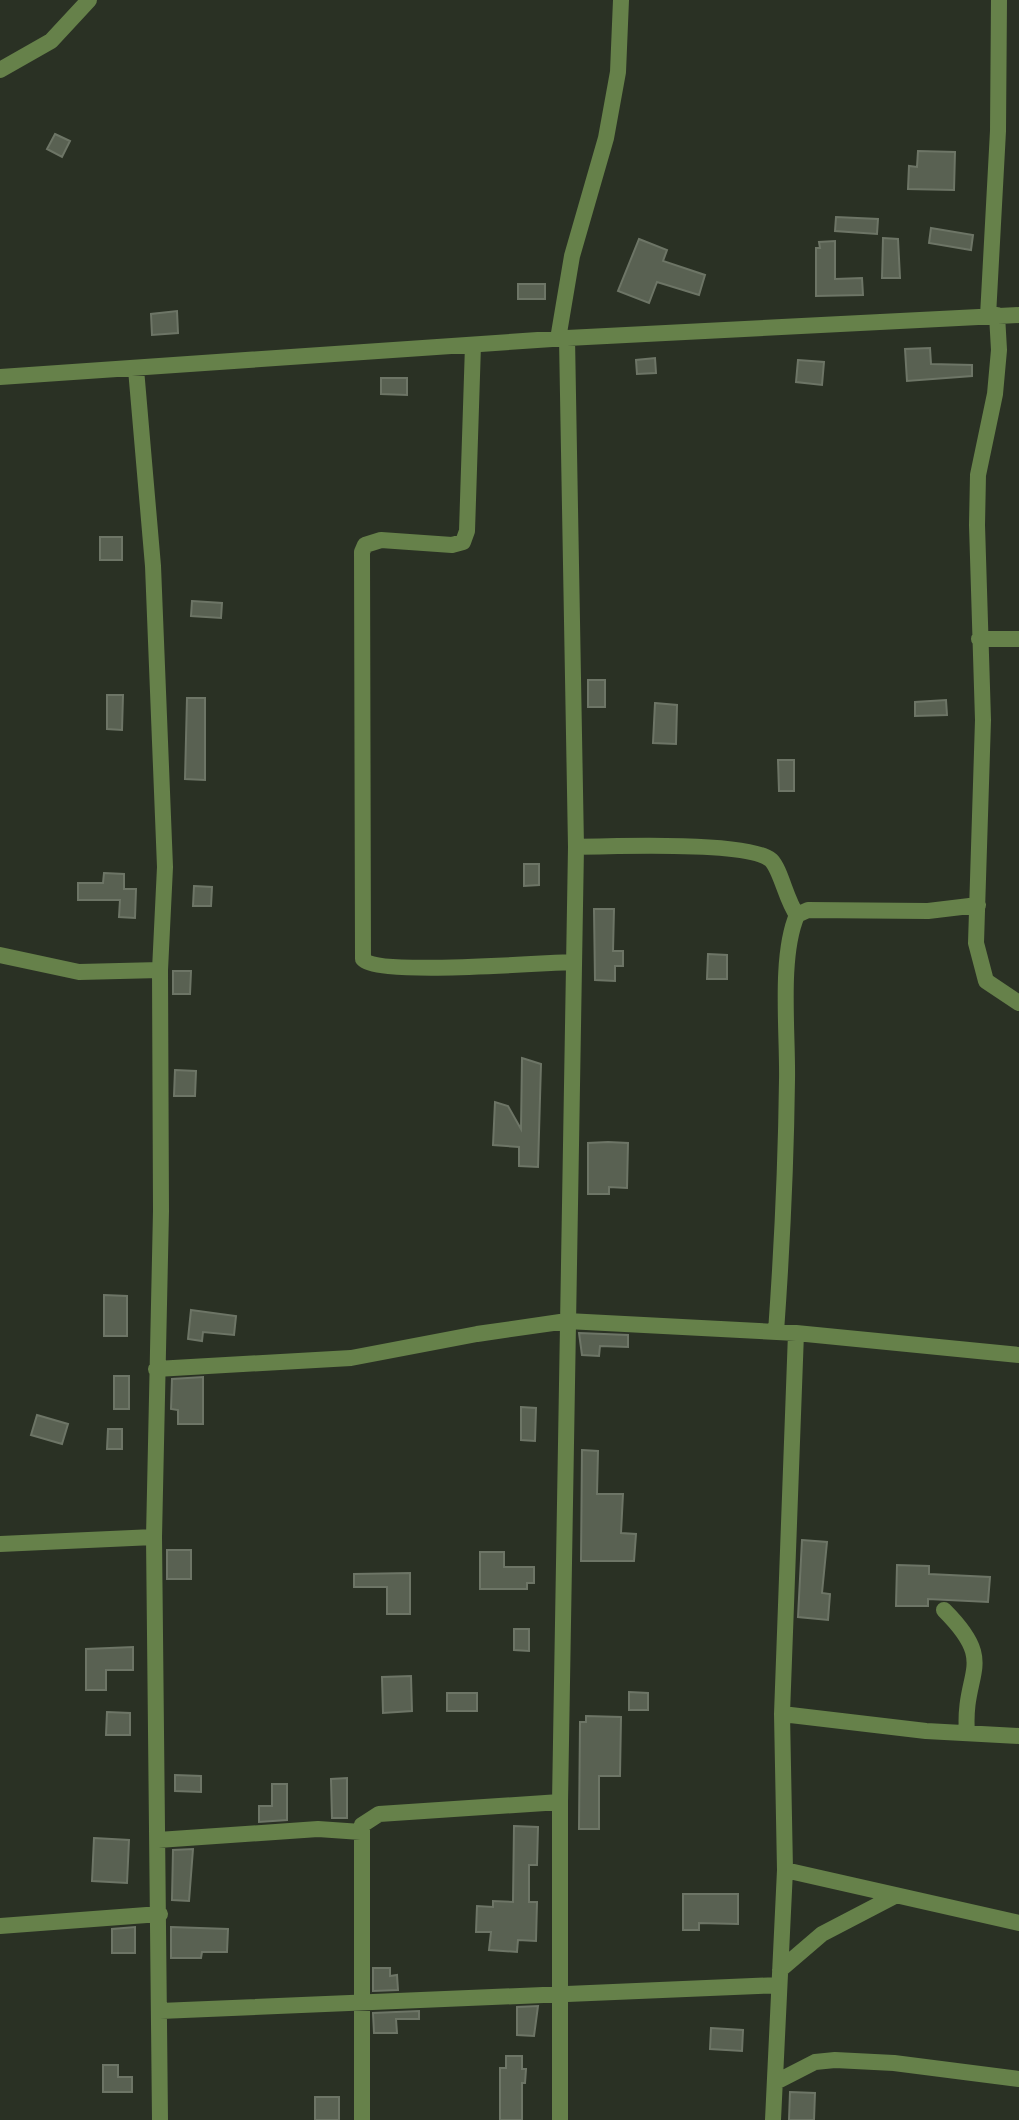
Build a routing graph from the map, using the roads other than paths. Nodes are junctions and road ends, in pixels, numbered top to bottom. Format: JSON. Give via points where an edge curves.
{"nodes":[{"id":1,"x":89,"y":0,"type":"edge"},
{"id":2,"x":621,"y":0,"type":"edge"},
{"id":3,"x":999,"y":0,"type":"edge"},
{"id":4,"x":0,"y":70,"type":"edge"},
{"id":5,"x":1019,"y":315,"type":"edge"},
{"id":6,"x":992,"y":316,"type":"junction"},
{"id":7,"x":562,"y":338,"type":"junction"},
{"id":8,"x":473,"y":345,"type":"junction"},
{"id":9,"x":136,"y":369,"type":"junction"},
{"id":10,"x":0,"y":377,"type":"edge"},
{"id":11,"x":979,"y":639,"type":"junction"},
{"id":12,"x":1019,"y":639,"type":"edge"},
{"id":13,"x":576,"y":847,"type":"junction"},
{"id":14,"x":978,"y":905,"type":"junction"},
{"id":15,"x":797,"y":915,"type":"junction"},
{"id":16,"x":0,"y":955,"type":"edge"},
{"id":17,"x":572,"y":962,"type":"junction"},
{"id":18,"x":160,"y":970,"type":"junction"},
{"id":19,"x":1019,"y":1003,"type":"edge"},
{"id":20,"x":567,"y":1321,"type":"junction"},
{"id":21,"x":776,"y":1332,"type":"junction"},
{"id":22,"x":796,"y":1333,"type":"junction"},
{"id":23,"x":1019,"y":1355,"type":"edge"},
{"id":24,"x":156,"y":1369,"type":"junction"},
{"id":25,"x":154,"y":1537,"type":"junction"},
{"id":26,"x":0,"y":1544,"type":"edge"},
{"id":27,"x":944,"y":1610,"type":"dead end"},
{"id":28,"x":782,"y":1714,"type":"junction"},
{"id":29,"x":967,"y":1733,"type":"junction"},
{"id":30,"x":1019,"y":1736,"type":"edge"},
{"id":31,"x":560,"y":1802,"type":"junction"},
{"id":32,"x":361,"y":1832,"type":"junction"},
{"id":33,"x":158,"y":1840,"type":"junction"},
{"id":34,"x":785,"y":1870,"type":"junction"},
{"id":35,"x":893,"y":1897,"type":"junction"},
{"id":36,"x":160,"y":1914,"type":"junction"},
{"id":37,"x":1019,"y":1923,"type":"edge"},
{"id":38,"x":0,"y":1926,"type":"edge"},
{"id":39,"x":780,"y":1978,"type":"junction"},
{"id":40,"x":561,"y":1994,"type":"junction"},
{"id":41,"x":362,"y":2002,"type":"junction"},
{"id":42,"x":160,"y":2011,"type":"junction"},
{"id":43,"x":1019,"y":2079,"type":"edge"},
{"id":44,"x":776,"y":2082,"type":"junction"},
{"id":45,"x":160,"y":2120,"type":"edge"},
{"id":46,"x":362,"y":2120,"type":"edge"},
{"id":47,"x":560,"y":2120,"type":"edge"},
{"id":48,"x":773,"y":2120,"type":"edge"}],
"edges":[{"from":1,"to":4,"type":"street","via":[[51,41]]},
{"from":2,"to":7,"type":"street","via":[[618,72],[572,256]]},
{"from":3,"to":6,"type":"street"},
{"from":5,"to":6,"type":"street"},
{"from":6,"to":7,"type":"street"},
{"from":6,"to":11,"type":"street","via":[[999,350],[978,475]]},
{"from":7,"to":8,"type":"street"},
{"from":7,"to":13,"type":"street"},
{"from":8,"to":9,"type":"street"},
{"from":8,"to":17,"type":"street","via":[[463,542],[381,540],[365,545],[362,552],[363,959],[376,967],[428,968]]},
{"from":9,"to":10,"type":"street"},
{"from":9,"to":18,"type":"street","via":[[153,566],[165,867]]},
{"from":11,"to":12,"type":"street"},
{"from":11,"to":14,"type":"street","via":[[983,720]]},
{"from":13,"to":15,"type":"street","via":[[712,848],[769,858]]},
{"from":13,"to":17,"type":"street"},
{"from":14,"to":15,"type":"street","via":[[928,911],[808,910]]},
{"from":14,"to":19,"type":"street","via":[[979,967],[986,981]]},
{"from":15,"to":21,"type":"street","via":[[788,970]]},
{"from":16,"to":18,"type":"street","via":[[79,972]]},
{"from":17,"to":20,"type":"street"},
{"from":18,"to":24,"type":"street"},
{"from":20,"to":21,"type":"street"},
{"from":20,"to":24,"type":"street","via":[[351,1358]]},
{"from":20,"to":31,"type":"street"},
{"from":21,"to":22,"type":"street"},
{"from":22,"to":23,"type":"street"},
{"from":22,"to":28,"type":"street"},
{"from":24,"to":25,"type":"street"},
{"from":25,"to":26,"type":"street"},
{"from":25,"to":33,"type":"street"},
{"from":27,"to":29,"type":"street","via":[[975,1651]]},
{"from":28,"to":29,"type":"street"},
{"from":28,"to":34,"type":"street"},
{"from":29,"to":30,"type":"street"},
{"from":31,"to":32,"type":"street","via":[[379,1814],[369,1817]]},
{"from":31,"to":40,"type":"street"},
{"from":32,"to":33,"type":"street","via":[[318,1829]]},
{"from":32,"to":41,"type":"street"},
{"from":33,"to":36,"type":"street"},
{"from":34,"to":35,"type":"street"},
{"from":34,"to":39,"type":"street"},
{"from":35,"to":37,"type":"street"},
{"from":35,"to":39,"type":"street","via":[[822,1934]]},
{"from":36,"to":38,"type":"street"},
{"from":36,"to":42,"type":"street"},
{"from":39,"to":40,"type":"street"},
{"from":39,"to":44,"type":"street"},
{"from":40,"to":41,"type":"street"},
{"from":40,"to":47,"type":"street"},
{"from":41,"to":42,"type":"street"},
{"from":41,"to":46,"type":"street"},
{"from":42,"to":45,"type":"street"},
{"from":43,"to":44,"type":"street","via":[[835,2060],[807,2065]]},
{"from":44,"to":48,"type":"street"}]}
